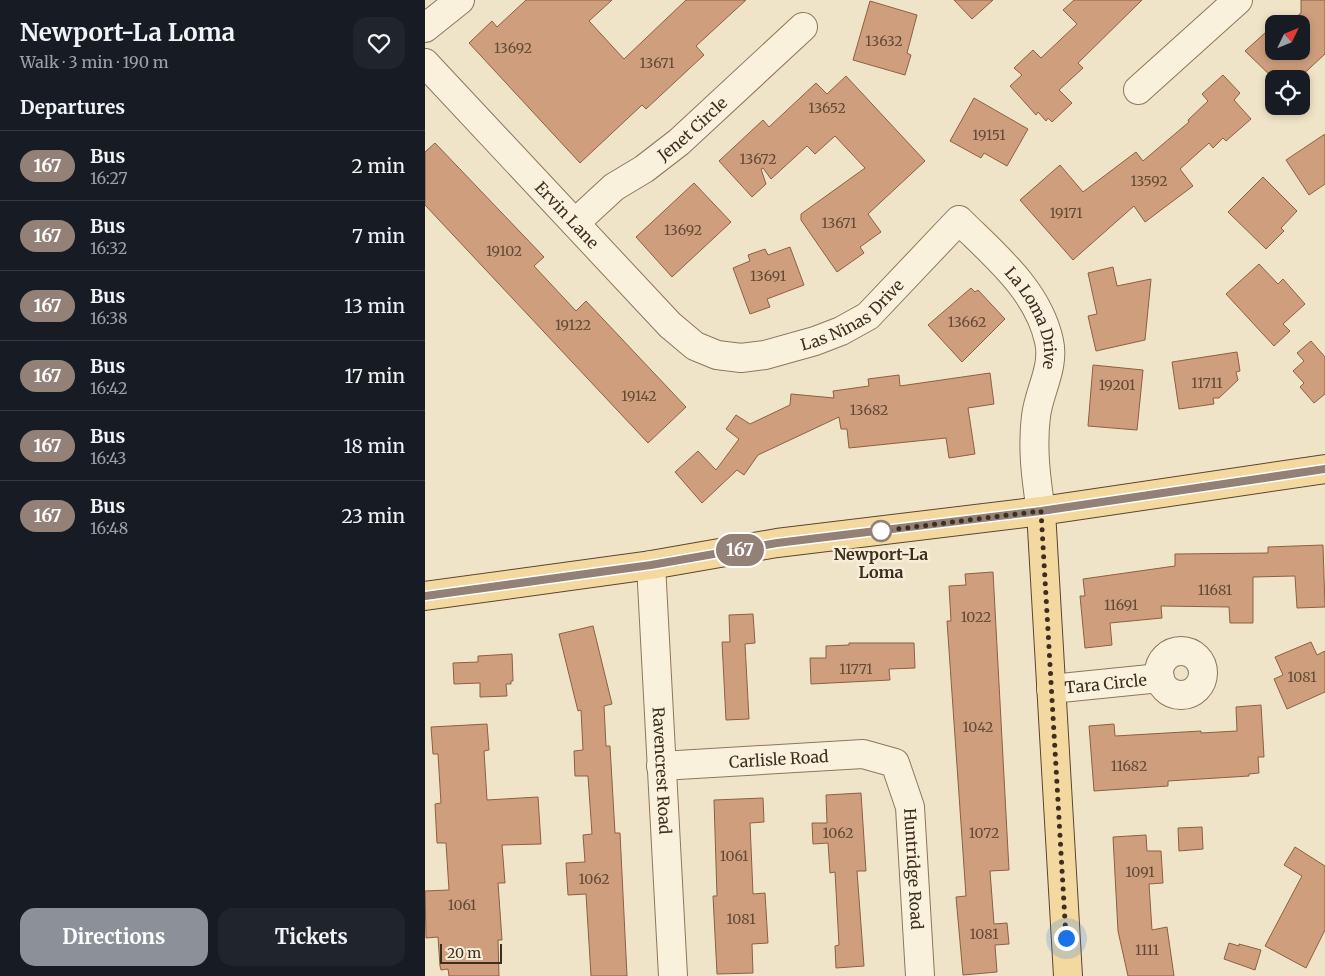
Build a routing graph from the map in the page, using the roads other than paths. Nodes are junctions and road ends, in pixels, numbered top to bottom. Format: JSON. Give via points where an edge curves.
{"nodes":[{"id":1,"x":460,"y":0,"type":"edge"},
{"id":2,"x":1238,"y":0,"type":"edge"},
{"id":3,"x":803,"y":27,"type":"dead end"},
{"id":4,"x":425,"y":28,"type":"edge"},
{"id":5,"x":425,"y":63,"type":"edge"},
{"id":6,"x":1138,"y":90,"type":"dead end"},
{"id":7,"x":959,"y":220,"type":"joint"},
{"id":8,"x":575,"y":223,"type":"junction"},
{"id":9,"x":717,"y":355,"type":"joint"},
{"id":10,"x":1325,"y":469,"type":"edge"},
{"id":11,"x":1041,"y":511,"type":"junction"},
{"id":12,"x":651,"y":565,"type":"junction"},
{"id":13,"x":425,"y":596,"type":"edge"},
{"id":14,"x":1160,"y":678,"type":"dead end"},
{"id":15,"x":1051,"y":688,"type":"junction"},
{"id":16,"x":895,"y":763,"type":"joint"},
{"id":17,"x":661,"y":766,"type":"junction"},
{"id":18,"x":673,"y":976,"type":"edge"},
{"id":19,"x":920,"y":976,"type":"edge"},
{"id":20,"x":1068,"y":976,"type":"edge"}],
"edges":[{"from":1,"to":4,"type":"street"},
{"from":2,"to":6,"type":"street"},
{"from":3,"to":8,"type":"street","name":"Jenet Circle","via":[[679,142],[614,187]]},
{"from":5,"to":8,"type":"street","name":"Ervin Lane"},
{"from":7,"to":9,"type":"street","name":"Las Ninas Drive","via":[[868,316],[815,341],[765,354],[741,358]]},
{"from":7,"to":11,"type":"street","name":"La Loma Drive","via":[[1010,270],[1036,307],[1050,342],[1049,374],[1036,414],[1034,461]]},
{"from":8,"to":9,"type":"street","name":"Ervin Lane","via":[[670,325],[695,346]]},
{"from":10,"to":11,"type":"main road"},
{"from":11,"to":12,"type":"main road","via":[[777,543]]},
{"from":11,"to":15,"type":"main road","name":"La Loma Drive"},
{"from":12,"to":13,"type":"main road"},
{"from":12,"to":17,"type":"street","name":"Ravencrest Road"},
{"from":14,"to":15,"type":"street","name":"Tara Circle"},
{"from":15,"to":20,"type":"main road","name":"La Loma Drive"},
{"from":16,"to":17,"type":"street","name":"Carlisle Road","via":[[863,754]]},
{"from":16,"to":19,"type":"street","name":"Huntridge Road","via":[[910,807]]},
{"from":17,"to":18,"type":"street","name":"Ravencrest Road"}]}
